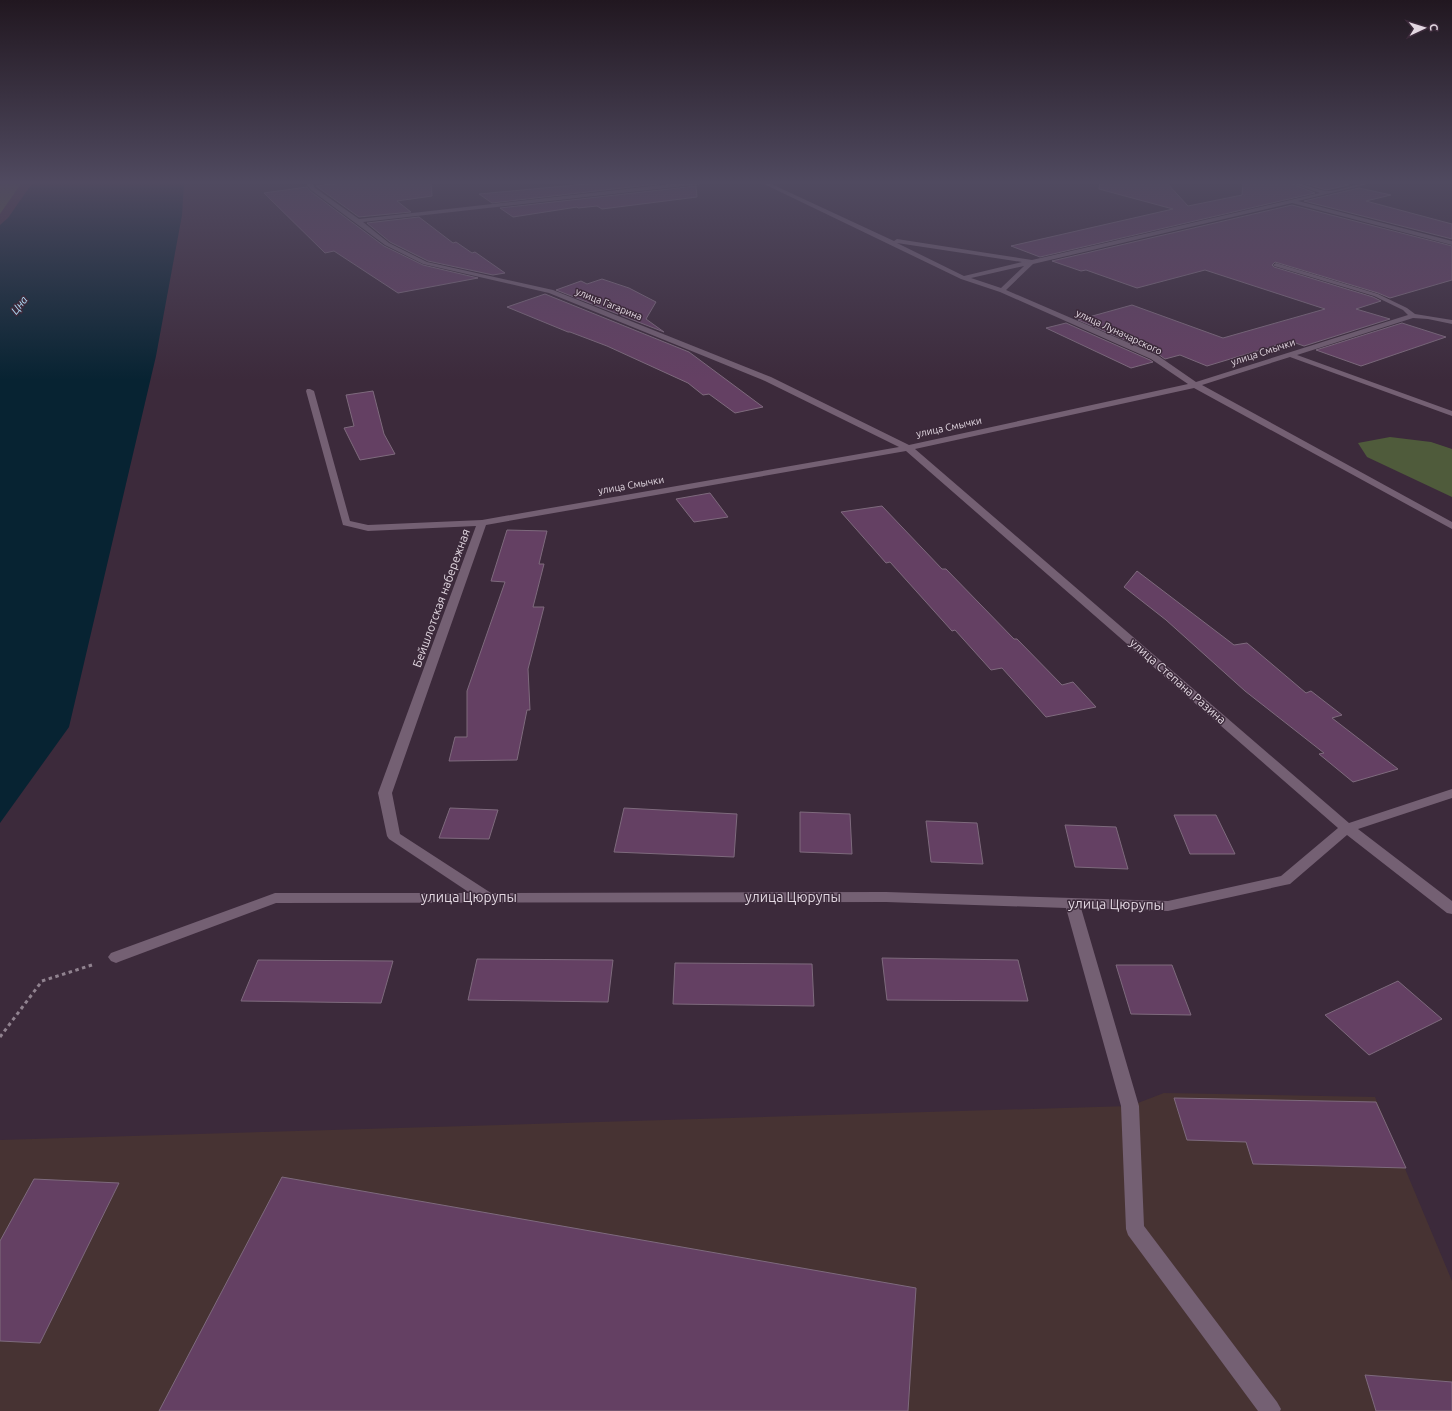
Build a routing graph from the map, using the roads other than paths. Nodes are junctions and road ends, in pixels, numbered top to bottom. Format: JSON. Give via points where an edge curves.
{"nodes":[{"id":1,"x":395,"y":248,"type":"edge"},
{"id":2,"x":903,"y":248,"type":"edge"},
{"id":3,"x":941,"y":248,"type":"edge"},
{"id":4,"x":1093,"y":248,"type":"edge"},
{"id":5,"x":1031,"y":262,"type":"junction"},
{"id":6,"x":1276,"y":265,"type":"dead end"},
{"id":7,"x":963,"y":278,"type":"junction"},
{"id":8,"x":1002,"y":292,"type":"junction"},
{"id":9,"x":1413,"y":316,"type":"junction"},
{"id":10,"x":1452,"y":322,"type":"edge"},
{"id":11,"x":1290,"y":355,"type":"junction"},
{"id":12,"x":1195,"y":385,"type":"junction"},
{"id":13,"x":310,"y":391,"type":"dead end"},
{"id":14,"x":1452,"y":414,"type":"edge"},
{"id":15,"x":908,"y":448,"type":"junction"},
{"id":16,"x":482,"y":523,"type":"junction"},
{"id":17,"x":1452,"y":526,"type":"edge"},
{"id":18,"x":1452,"y":793,"type":"edge"},
{"id":19,"x":1347,"y":828,"type":"junction"},
{"id":20,"x":487,"y":897,"type":"junction"},
{"id":21,"x":1072,"y":903,"type":"junction"},
{"id":22,"x":1452,"y":909,"type":"edge"},
{"id":23,"x":116,"y":957,"type":"road end"},
{"id":24,"x":1270,"y":1409,"type":"dead end"}],
"edges":[{"from":1,"to":15,"type":"street","name":"улица Гагарина","via":[[425,263],[551,291],[768,378]]},
{"from":2,"to":7,"type":"street","name":"улица Луначарского"},
{"from":3,"to":5,"type":"street"},
{"from":4,"to":5,"type":"street"},
{"from":5,"to":7,"type":"street"},
{"from":5,"to":8,"type":"street"},
{"from":6,"to":9,"type":"street","name":"улица Смычки","via":[[1376,295],[1405,309]]},
{"from":7,"to":8,"type":"street","name":"улица Луначарского"},
{"from":8,"to":12,"type":"street","name":"улица Луначарского","via":[[1154,357]]},
{"from":9,"to":10,"type":"street","name":"улица Смычки"},
{"from":9,"to":11,"type":"street","name":"улица Смычки"},
{"from":11,"to":12,"type":"street","name":"улица Смычки"},
{"from":11,"to":14,"type":"street"},
{"from":12,"to":15,"type":"street","name":"улица Смычки"},
{"from":12,"to":17,"type":"street","name":"улица Луначарского"},
{"from":13,"to":16,"type":"street","name":"Бейшлотская набережная","via":[[346,523],[368,528]]},
{"from":15,"to":16,"type":"street","name":"улица Смычки"},
{"from":15,"to":19,"type":"street","name":"улица Степана Разина"},
{"from":16,"to":20,"type":"street","name":"Бейшлотская набережная","via":[[385,793],[394,836]]},
{"from":18,"to":19,"type":"street","name":"улица Цюрупы"},
{"from":19,"to":21,"type":"street","name":"улица Цюрупы","via":[[1285,880],[1168,906]]},
{"from":19,"to":22,"type":"street","name":"улица Степана Разина"},
{"from":20,"to":21,"type":"street","name":"улица Цюрупы","via":[[886,897]]},
{"from":20,"to":23,"type":"street","name":"улица Цюрупы","via":[[275,898]]},
{"from":21,"to":24,"type":"street","via":[[1130,1106],[1135,1229]]}]}
